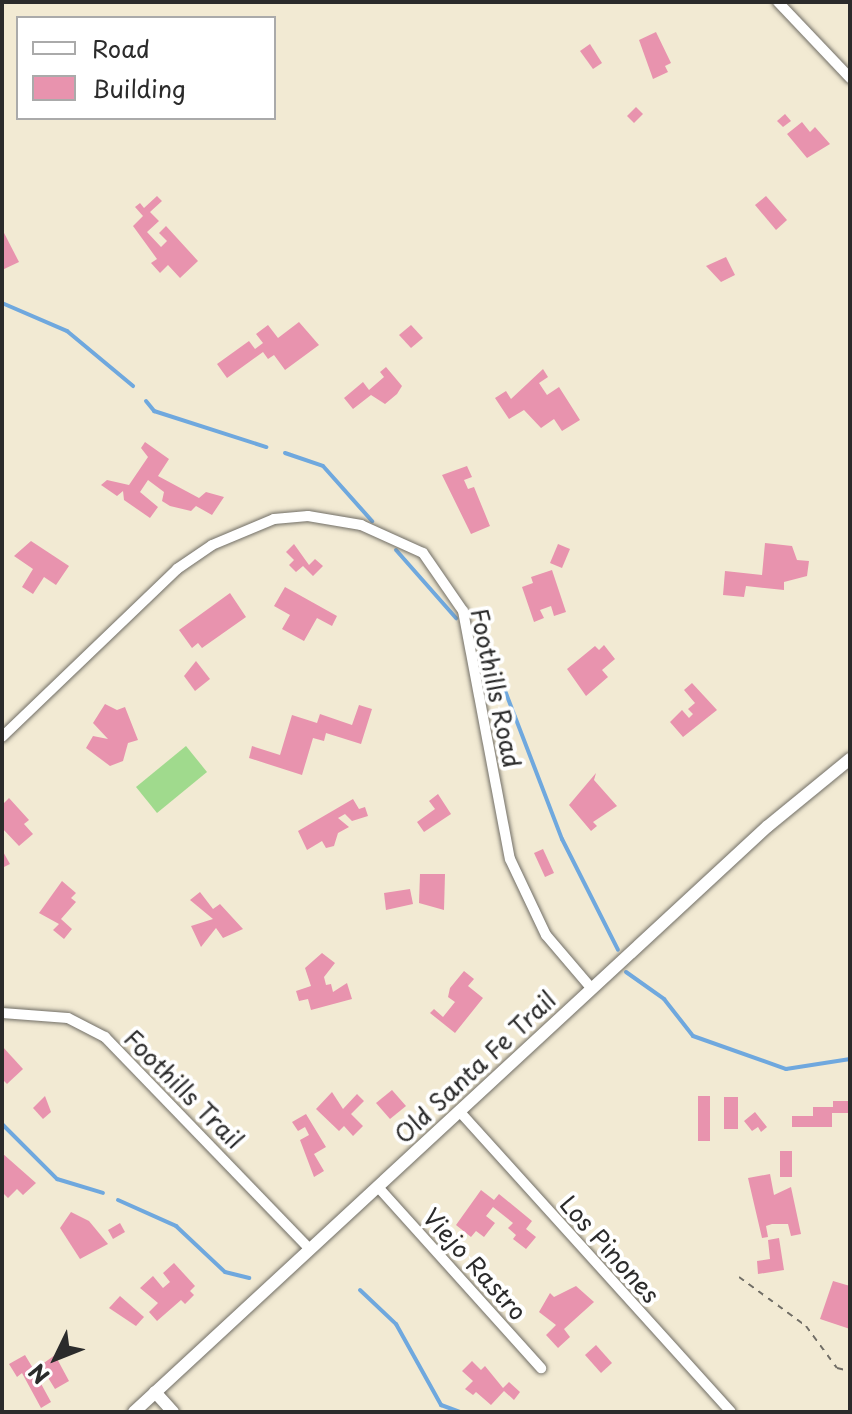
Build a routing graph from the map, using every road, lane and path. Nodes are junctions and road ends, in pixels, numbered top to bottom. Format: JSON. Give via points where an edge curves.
{"nodes":[{"id":1,"x":778,"y":2,"type":"edge"},
{"id":2,"x":850,"y":78,"type":"edge"},
{"id":3,"x":2,"y":737,"type":"edge"},
{"id":4,"x":850,"y":759,"type":"edge"},
{"id":5,"x":592,"y":989,"type":"junction"},
{"id":6,"x":2,"y":1013,"type":"edge"},
{"id":7,"x":460,"y":1112,"type":"junction"},
{"id":8,"x":378,"y":1187,"type":"junction"},
{"id":9,"x":309,"y":1248,"type":"junction"},
{"id":10,"x":739,"y":1277,"type":"dead end"},
{"id":11,"x":541,"y":1368,"type":"dead end"},
{"id":12,"x":850,"y":1371,"type":"edge"},
{"id":13,"x":155,"y":1392,"type":"junction"},
{"id":14,"x":134,"y":1412,"type":"edge"},
{"id":15,"x":173,"y":1412,"type":"edge"},
{"id":16,"x":731,"y":1412,"type":"edge"}],
"edges":[{"from":1,"to":2,"type":"street"},
{"from":3,"to":5,"type":"street","name":"Foothills Road","via":[[177,569],[212,545],[274,519],[308,516],[361,525],[423,553],[463,611],[510,859],[546,935]]},
{"from":4,"to":5,"type":"street","name":"Old Santa Fe Trail","via":[[768,826]]},
{"from":5,"to":7,"type":"street","name":"Old Santa Fe Trail"},
{"from":6,"to":9,"type":"street","name":"Foothills Trail","via":[[68,1018],[105,1037]]},
{"from":7,"to":8,"type":"street","name":"Old Santa Fe Trail"},
{"from":7,"to":16,"type":"street","name":"Los Pinones"},
{"from":8,"to":9,"type":"street","name":"Old Santa Fe Trail"},
{"from":8,"to":11,"type":"street","name":"Viejo Rastro"},
{"from":9,"to":13,"type":"street","name":"Old Santa Fe Trail"},
{"from":10,"to":12,"type":"path","via":[[806,1326],[837,1368]]},
{"from":13,"to":14,"type":"street","name":"Old Santa Fe Trail"},
{"from":13,"to":15,"type":"street"}]}
